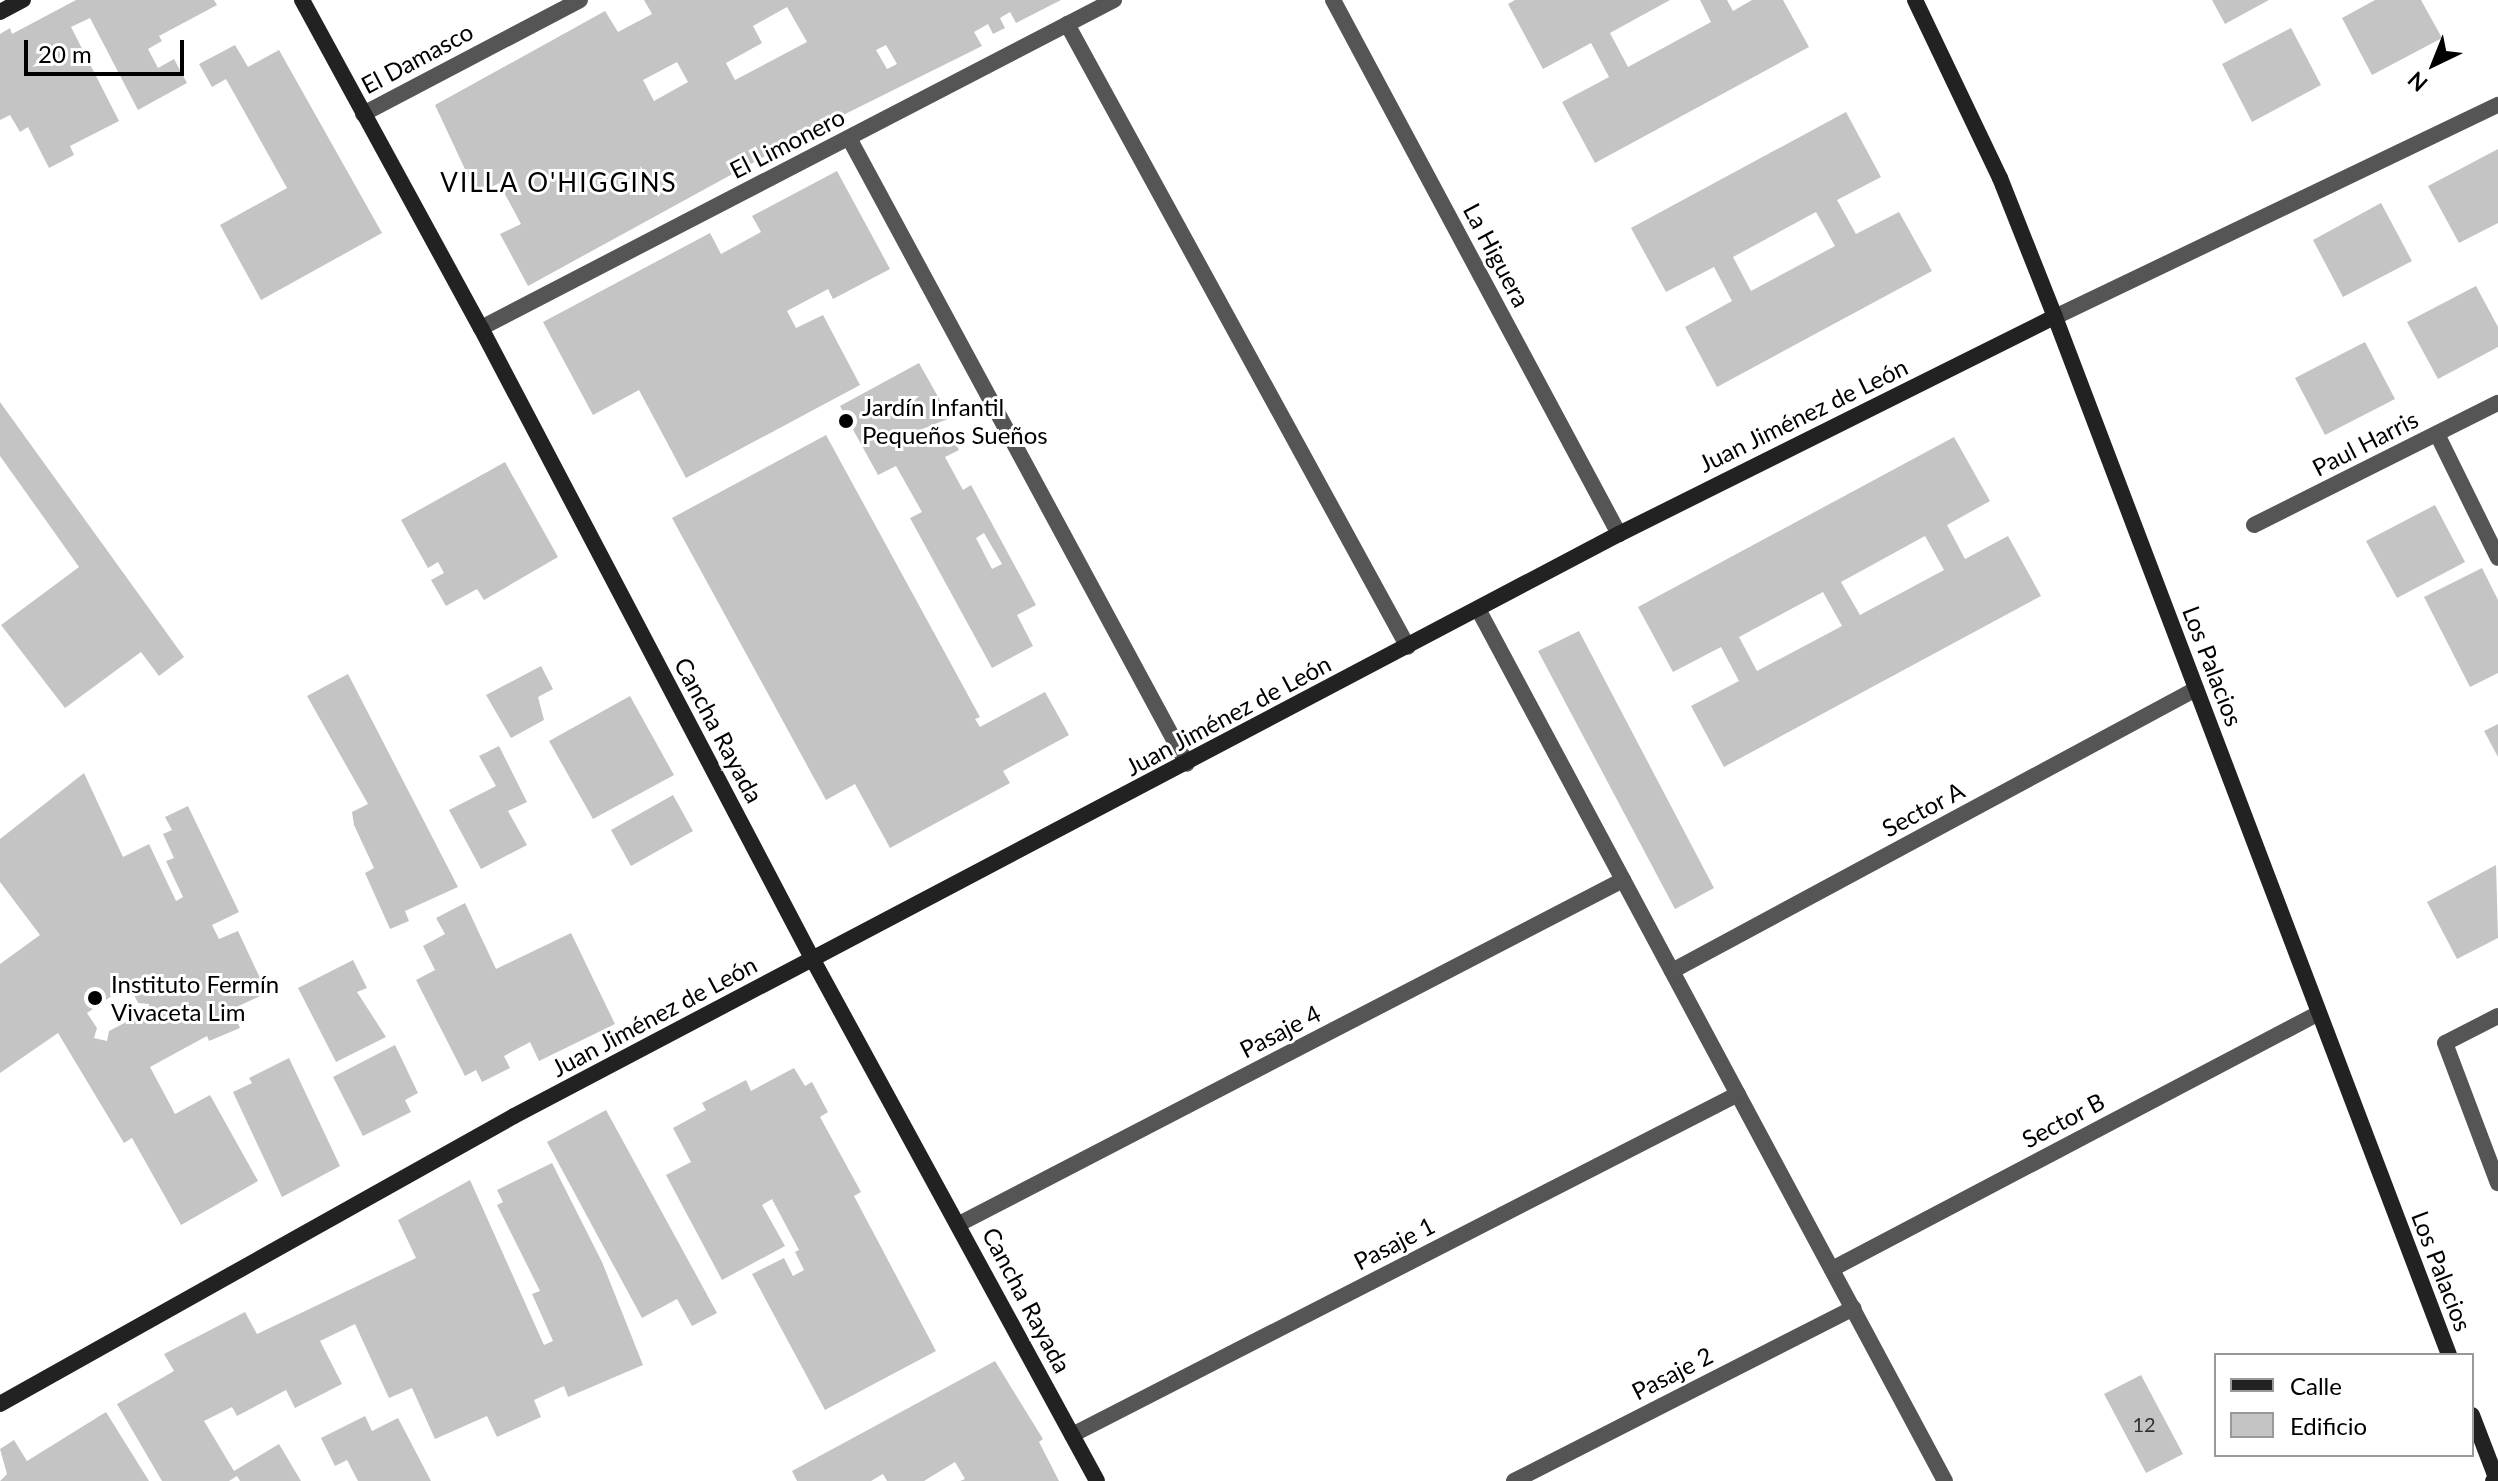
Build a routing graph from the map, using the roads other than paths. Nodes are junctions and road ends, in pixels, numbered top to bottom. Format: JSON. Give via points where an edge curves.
{"nodes":[{"id":1,"x":23,"y":0,"type":"edge"},
{"id":2,"x":302,"y":0,"type":"edge"},
{"id":3,"x":580,"y":0,"type":"edge"},
{"id":4,"x":1114,"y":0,"type":"edge"},
{"id":5,"x":1333,"y":0,"type":"edge"},
{"id":6,"x":1915,"y":0,"type":"edge"},
{"id":7,"x":0,"y":12,"type":"edge"},
{"id":8,"x":1067,"y":24,"type":"junction"},
{"id":9,"x":2498,"y":105,"type":"edge"},
{"id":10,"x":363,"y":114,"type":"junction"},
{"id":11,"x":849,"y":138,"type":"junction"},
{"id":12,"x":2055,"y":317,"type":"junction"},
{"id":13,"x":481,"y":328,"type":"junction"},
{"id":14,"x":2498,"y":403,"type":"edge"},
{"id":15,"x":2437,"y":434,"type":"junction"},
{"id":16,"x":2254,"y":525,"type":"dead end"},
{"id":17,"x":1619,"y":534,"type":"junction"},
{"id":18,"x":2498,"y":558,"type":"edge"},
{"id":19,"x":1478,"y":609,"type":"junction"},
{"id":20,"x":1408,"y":647,"type":"junction"},
{"id":21,"x":2196,"y":689,"type":"junction"},
{"id":22,"x":1187,"y":764,"type":"junction"},
{"id":23,"x":1623,"y":880,"type":"junction"},
{"id":24,"x":813,"y":960,"type":"junction"},
{"id":25,"x":1672,"y":971,"type":"junction"},
{"id":26,"x":2317,"y":1014,"type":"junction"},
{"id":27,"x":2498,"y":1016,"type":"edge"},
{"id":28,"x":1738,"y":1094,"type":"junction"},
{"id":29,"x":2498,"y":1183,"type":"edge"},
{"id":30,"x":959,"y":1224,"type":"junction"},
{"id":31,"x":1832,"y":1269,"type":"junction"},
{"id":32,"x":1853,"y":1308,"type":"junction"},
{"id":33,"x":2448,"y":1353,"type":"edge"},
{"id":34,"x":0,"y":1404,"type":"edge"},
{"id":35,"x":2474,"y":1420,"type":"edge"},
{"id":36,"x":1072,"y":1435,"type":"junction"},
{"id":37,"x":1097,"y":1481,"type":"edge"},
{"id":38,"x":1514,"y":1481,"type":"edge"},
{"id":39,"x":1945,"y":1481,"type":"edge"},
{"id":40,"x":2496,"y":1481,"type":"edge"}],
"edges":[{"from":1,"to":7,"type":"main road"},
{"from":2,"to":10,"type":"main road","name":"Cancha Rayada"},
{"from":3,"to":10,"type":"street","name":"El Damasco"},
{"from":4,"to":8,"type":"street","name":"El Limonero"},
{"from":5,"to":17,"type":"street","name":"La Higuera"},
{"from":6,"to":12,"type":"main road","name":"Los Palacios","via":[[2000,178]]},
{"from":8,"to":11,"type":"street","name":"El Limonero"},
{"from":8,"to":20,"type":"street"},
{"from":9,"to":12,"type":"street","name":"Juan Jiménez de León"},
{"from":10,"to":13,"type":"main road","name":"Cancha Rayada"},
{"from":11,"to":13,"type":"street","name":"El Limonero"},
{"from":11,"to":22,"type":"street"},
{"from":12,"to":17,"type":"main road","name":"Juan Jiménez de León"},
{"from":12,"to":21,"type":"main road","name":"Los Palacios"},
{"from":13,"to":24,"type":"main road","name":"Cancha Rayada"},
{"from":14,"to":15,"type":"street","name":"Paul Harris"},
{"from":15,"to":16,"type":"street","name":"Paul Harris"},
{"from":15,"to":18,"type":"street"},
{"from":17,"to":19,"type":"main road","name":"Juan Jiménez de León"},
{"from":19,"to":20,"type":"main road","name":"Juan Jiménez de León"},
{"from":19,"to":23,"type":"street"},
{"from":20,"to":22,"type":"main road","name":"Juan Jiménez de León"},
{"from":21,"to":25,"type":"street","name":"Sector A"},
{"from":21,"to":26,"type":"main road","name":"Los Palacios"},
{"from":22,"to":24,"type":"main road","name":"Juan Jiménez de León"},
{"from":23,"to":25,"type":"street"},
{"from":23,"to":30,"type":"street","name":"Pasaje 4"},
{"from":24,"to":30,"type":"main road","name":"Cancha Rayada"},
{"from":24,"to":34,"type":"main road","name":"Juan Jiménez de León","via":[[245,1263]]},
{"from":25,"to":28,"type":"street"},
{"from":26,"to":31,"type":"street","name":"Sector B"},
{"from":26,"to":33,"type":"main road","name":"Los Palacios"},
{"from":27,"to":29,"type":"street","via":[[2445,1043]]},
{"from":28,"to":31,"type":"street"},
{"from":28,"to":36,"type":"street","name":"Pasaje 1"},
{"from":30,"to":36,"type":"main road","name":"Cancha Rayada"},
{"from":31,"to":32,"type":"street"},
{"from":32,"to":38,"type":"street","name":"Pasaje 2"},
{"from":32,"to":39,"type":"street"},
{"from":35,"to":40,"type":"main road"},
{"from":36,"to":37,"type":"main road","name":"Cancha Rayada"}]}
